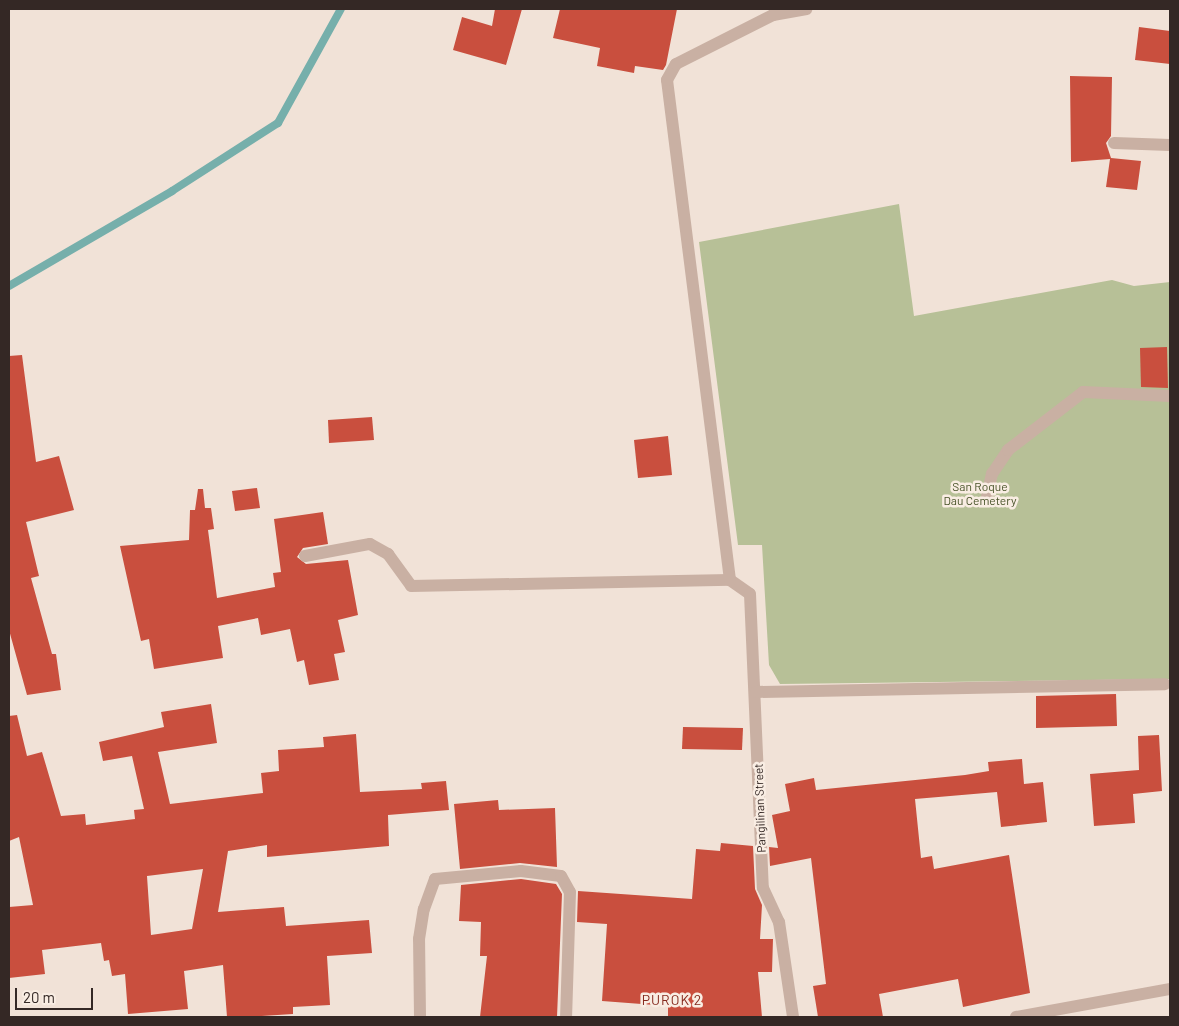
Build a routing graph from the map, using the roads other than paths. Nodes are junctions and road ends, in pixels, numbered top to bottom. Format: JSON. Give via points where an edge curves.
{"nodes":[{"id":1,"x":806,"y":9,"type":"edge"},
{"id":2,"x":1114,"y":144,"type":"dead end"},
{"id":3,"x":1170,"y":145,"type":"edge"},
{"id":4,"x":1170,"y":396,"type":"edge"},
{"id":5,"x":987,"y":497,"type":"dead end"},
{"id":6,"x":305,"y":556,"type":"dead end"},
{"id":7,"x":730,"y":580,"type":"junction"},
{"id":8,"x":1165,"y":684,"type":"dead end"},
{"id":9,"x":756,"y":692,"type":"junction"},
{"id":10,"x":1170,"y":989,"type":"edge"},
{"id":11,"x":420,"y":1017,"type":"edge"},
{"id":12,"x":566,"y":1017,"type":"edge"},
{"id":13,"x":793,"y":1017,"type":"edge"},
{"id":14,"x":1016,"y":1017,"type":"edge"}],
"edges":[{"from":1,"to":7,"type":"street","via":[[773,15],[676,64],[667,80]]},
{"from":2,"to":3,"type":"street"},
{"from":4,"to":5,"type":"street","via":[[1083,392],[1008,450],[992,474]]},
{"from":6,"to":7,"type":"street","via":[[370,544],[388,554],[411,586]]},
{"from":7,"to":9,"type":"street","name":"Pangilinan Street","via":[[750,594]]},
{"from":8,"to":9,"type":"street"},
{"from":9,"to":13,"type":"street","name":"Pangilinan Street","via":[[763,888],[780,922]]},
{"from":10,"to":14,"type":"street"},
{"from":11,"to":12,"type":"street","via":[[419,939],[424,909],[434,880],[520,871],[561,876],[570,892]]}]}
